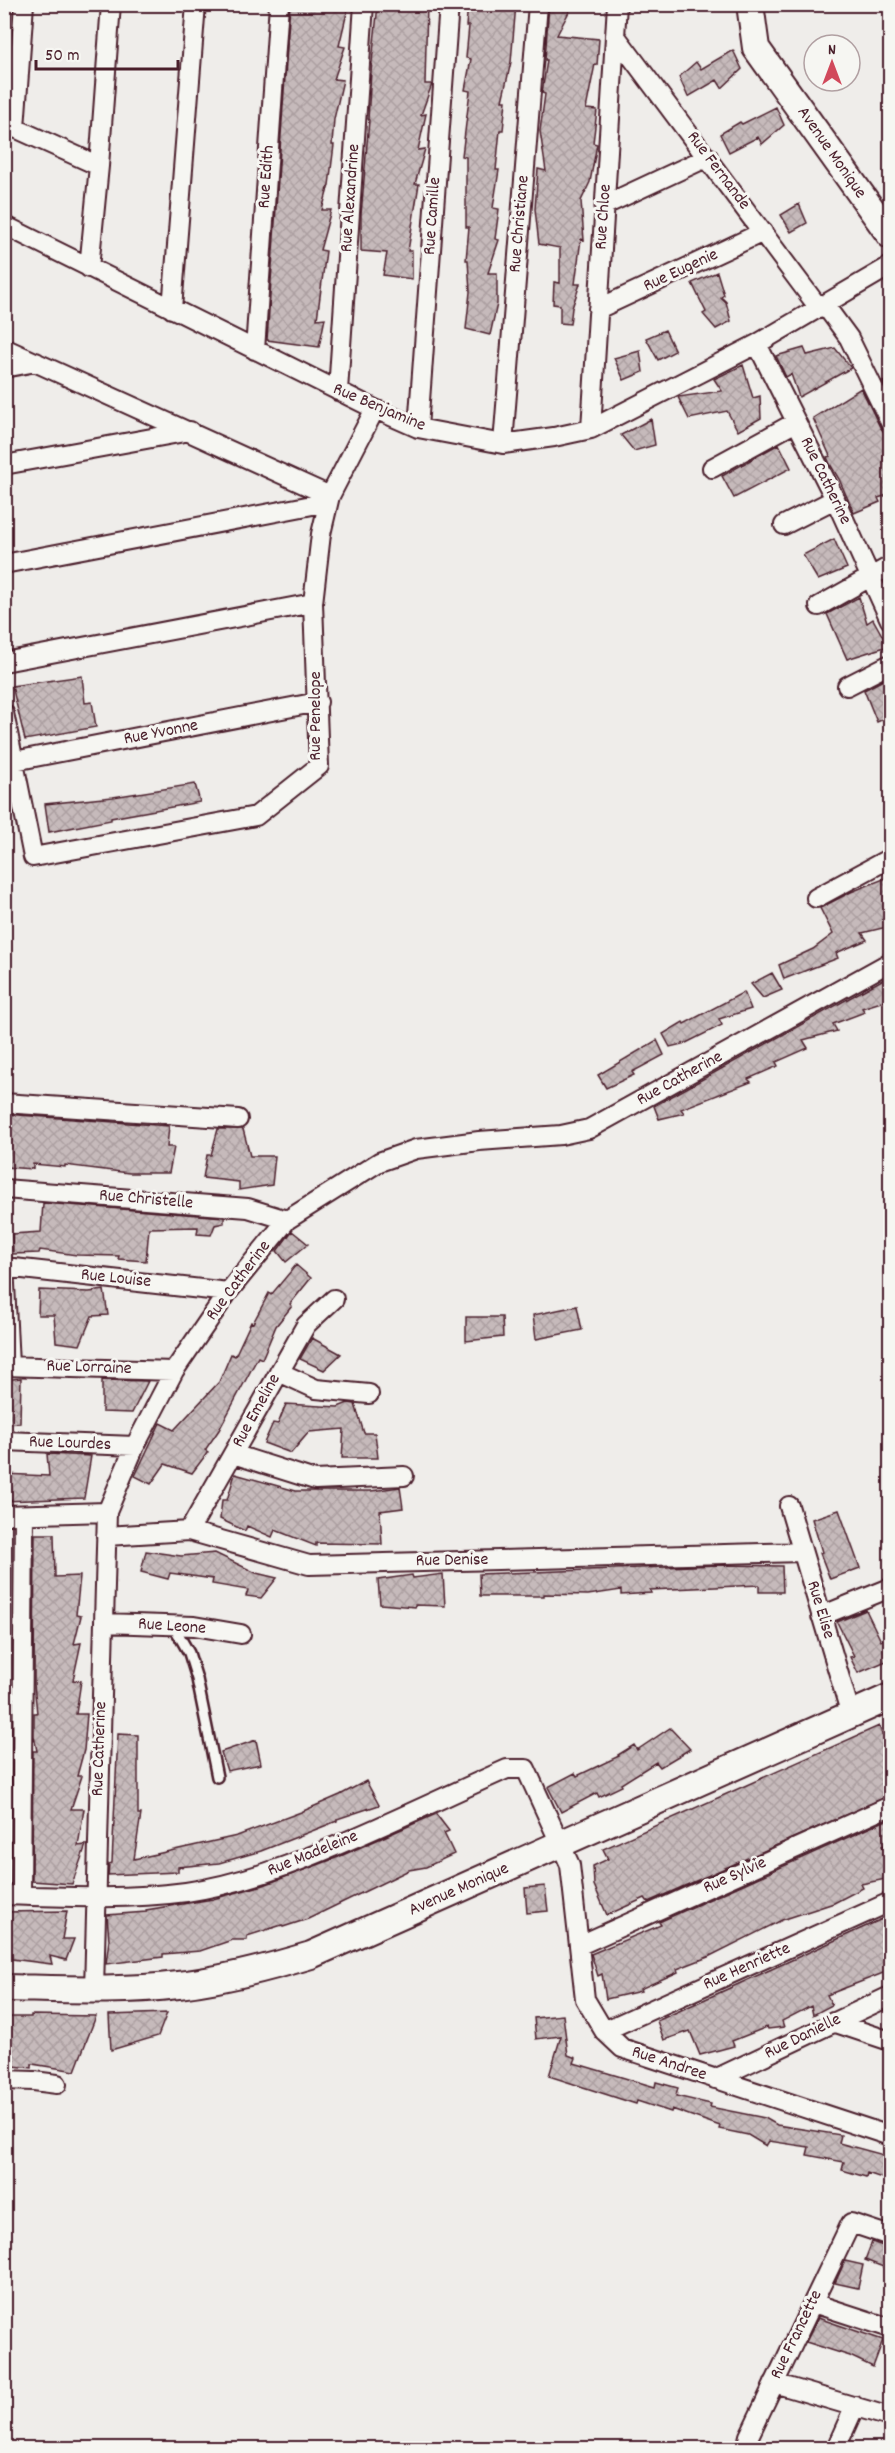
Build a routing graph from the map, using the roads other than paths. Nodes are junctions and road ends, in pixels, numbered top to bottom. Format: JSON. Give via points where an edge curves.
{"nodes":[{"id":1,"x":24,"y":4,"type":"edge"},
{"id":2,"x":111,"y":4,"type":"edge"},
{"id":3,"x":196,"y":4,"type":"edge"},
{"id":4,"x":279,"y":4,"type":"edge"},
{"id":5,"x":364,"y":4,"type":"edge"},
{"id":6,"x":449,"y":4,"type":"edge"},
{"id":7,"x":538,"y":4,"type":"edge"},
{"id":8,"x":617,"y":4,"type":"edge"},
{"id":9,"x":750,"y":4,"type":"edge"},
{"id":10,"x":615,"y":34,"type":"junction"},
{"id":11,"x":10,"y":124,"type":"edge"},
{"id":12,"x":708,"y":158,"type":"junction"},
{"id":13,"x":99,"y":166,"type":"junction"},
{"id":14,"x":605,"y":205,"type":"junction"},
{"id":15,"x":4,"y":225,"type":"edge"},
{"id":16,"x":763,"y":232,"type":"junction"},
{"id":17,"x":891,"y":235,"type":"edge"},
{"id":18,"x":891,"y":266,"type":"edge"},
{"id":19,"x":89,"y":268,"type":"junction"},
{"id":20,"x":822,"y":306,"type":"junction"},
{"id":21,"x":172,"y":309,"type":"junction"},
{"id":22,"x":598,"y":309,"type":"junction"},
{"id":23,"x":757,"y":344,"type":"junction"},
{"id":24,"x":4,"y":348,"type":"edge"},
{"id":25,"x":255,"y":350,"type":"junction"},
{"id":26,"x":36,"y":363,"type":"junction"},
{"id":27,"x":4,"y":368,"type":"edge"},
{"id":28,"x":338,"y":391,"type":"junction"},
{"id":29,"x":375,"y":409,"type":"junction"},
{"id":30,"x":796,"y":422,"type":"junction"},
{"id":31,"x":891,"y":423,"type":"edge"},
{"id":32,"x":418,"y":428,"type":"junction"},
{"id":33,"x":591,"y":429,"type":"junction"},
{"id":34,"x":190,"y":431,"type":"junction"},
{"id":35,"x":503,"y":444,"type":"junction"},
{"id":36,"x":4,"y":465,"type":"edge"},
{"id":37,"x":712,"y":468,"type":"dead end"},
{"id":38,"x":329,"y":499,"type":"junction"},
{"id":39,"x":835,"y":499,"type":"junction"},
{"id":40,"x":784,"y":525,"type":"dead end"},
{"id":41,"x":4,"y":564,"type":"edge"},
{"id":42,"x":891,"y":566,"type":"edge"},
{"id":43,"x":870,"y":577,"type":"junction"},
{"id":44,"x":313,"y":603,"type":"junction"},
{"id":45,"x":819,"y":606,"type":"dead end"},
{"id":46,"x":891,"y":620,"type":"edge"},
{"id":47,"x":4,"y":662,"type":"edge"},
{"id":48,"x":891,"y":664,"type":"edge"},
{"id":49,"x":847,"y":686,"type":"dead end"},
{"id":50,"x":318,"y":702,"type":"junction"},
{"id":51,"x":4,"y":713,"type":"edge"},
{"id":52,"x":9,"y":762,"type":"edge"},
{"id":53,"x":891,"y":858,"type":"edge"},
{"id":54,"x":816,"y":898,"type":"dead end"},
{"id":55,"x":891,"y":962,"type":"edge"},
{"id":56,"x":4,"y":1103,"type":"edge"},
{"id":57,"x":238,"y":1119,"type":"dead end"},
{"id":58,"x":4,"y":1189,"type":"edge"},
{"id":59,"x":287,"y":1220,"type":"junction"},
{"id":60,"x":5,"y":1266,"type":"edge"},
{"id":61,"x":228,"y":1292,"type":"junction"},
{"id":62,"x":334,"y":1299,"type":"dead end"},
{"id":63,"x":7,"y":1366,"type":"edge"},
{"id":64,"x":174,"y":1371,"type":"junction"},
{"id":65,"x":279,"y":1372,"type":"junction"},
{"id":66,"x":369,"y":1394,"type":"dead end"},
{"id":67,"x":4,"y":1442,"type":"edge"},
{"id":68,"x":135,"y":1446,"type":"junction"},
{"id":69,"x":233,"y":1454,"type":"junction"},
{"id":70,"x":404,"y":1476,"type":"dead end"},
{"id":71,"x":789,"y":1506,"type":"dead end"},
{"id":72,"x":107,"y":1512,"type":"junction"},
{"id":73,"x":4,"y":1515,"type":"edge"},
{"id":74,"x":24,"y":1515,"type":"junction"},
{"id":75,"x":189,"y":1531,"type":"junction"},
{"id":76,"x":106,"y":1536,"type":"junction"},
{"id":77,"x":802,"y":1552,"type":"junction"},
{"id":78,"x":891,"y":1588,"type":"edge"},
{"id":79,"x":821,"y":1616,"type":"junction"},
{"id":80,"x":104,"y":1623,"type":"junction"},
{"id":81,"x":173,"y":1625,"type":"junction"},
{"id":82,"x":241,"y":1634,"type":"dead end"},
{"id":83,"x":891,"y":1697,"type":"edge"},
{"id":84,"x":851,"y":1715,"type":"junction"},
{"id":85,"x":217,"y":1777,"type":"dead end"},
{"id":86,"x":891,"y":1806,"type":"edge"},
{"id":87,"x":561,"y":1845,"type":"junction"},
{"id":88,"x":13,"y":1895,"type":"edge"},
{"id":89,"x":96,"y":1898,"type":"junction"},
{"id":90,"x":891,"y":1902,"type":"edge"},
{"id":91,"x":580,"y":1945,"type":"junction"},
{"id":92,"x":4,"y":1988,"type":"edge"},
{"id":93,"x":94,"y":1989,"type":"junction"},
{"id":94,"x":891,"y":1996,"type":"edge"},
{"id":95,"x":833,"y":2022,"type":"junction"},
{"id":96,"x":604,"y":2031,"type":"junction"},
{"id":97,"x":891,"y":2041,"type":"edge"},
{"id":98,"x":715,"y":2079,"type":"junction"},
{"id":99,"x":4,"y":2080,"type":"edge"},
{"id":100,"x":57,"y":2084,"type":"dead end"},
{"id":101,"x":891,"y":2136,"type":"edge"},
{"id":102,"x":891,"y":2236,"type":"edge"},
{"id":103,"x":813,"y":2303,"type":"junction"},
{"id":104,"x":891,"y":2328,"type":"edge"},
{"id":105,"x":774,"y":2383,"type":"junction"},
{"id":106,"x":855,"y":2406,"type":"junction"},
{"id":107,"x":891,"y":2417,"type":"edge"},
{"id":108,"x":746,"y":2448,"type":"edge"},
{"id":109,"x":836,"y":2448,"type":"edge"}],
"edges":[{"from":1,"to":11,"type":"street"},
{"from":2,"to":13,"type":"street"},
{"from":3,"to":21,"type":"street"},
{"from":4,"to":25,"type":"street","name":"Rue Edith"},
{"from":5,"to":28,"type":"street","name":"Rue Alexandrine"},
{"from":6,"to":32,"type":"street","name":"Rue Camille"},
{"from":7,"to":35,"type":"street","name":"Rue Christiane"},
{"from":8,"to":10,"type":"street","name":"Rue Chloe"},
{"from":9,"to":17,"type":"street","name":"Avenue Monique","via":[[756,48]]},
{"from":10,"to":12,"type":"street","name":"Rue Fernande"},
{"from":10,"to":14,"type":"street","name":"Rue Chloe"},
{"from":11,"to":13,"type":"street"},
{"from":12,"to":14,"type":"street"},
{"from":12,"to":16,"type":"street","name":"Rue Fernande"},
{"from":13,"to":19,"type":"street"},
{"from":14,"to":22,"type":"street","name":"Rue Chloe"},
{"from":15,"to":19,"type":"street","name":"Rue Benjamine"},
{"from":16,"to":20,"type":"street","name":"Rue Fernande"},
{"from":16,"to":22,"type":"street","name":"Rue Eugenie"},
{"from":18,"to":20,"type":"street","name":"Rue Benjamine"},
{"from":19,"to":21,"type":"street","name":"Rue Benjamine"},
{"from":20,"to":23,"type":"street","name":"Rue Benjamine"},
{"from":20,"to":31,"type":"street","name":"Rue Fernande","via":[[849,338]]},
{"from":21,"to":25,"type":"street","name":"Rue Benjamine"},
{"from":22,"to":33,"type":"street","name":"Rue Chloe"},
{"from":23,"to":30,"type":"street","name":"Rue Catherine"},
{"from":23,"to":33,"type":"street","name":"Rue Benjamine"},
{"from":24,"to":26,"type":"street"},
{"from":25,"to":28,"type":"street","name":"Rue Benjamine"},
{"from":26,"to":27,"type":"street"},
{"from":26,"to":34,"type":"street"},
{"from":28,"to":29,"type":"street","name":"Rue Benjamine"},
{"from":29,"to":32,"type":"street","name":"Rue Benjamine"},
{"from":29,"to":38,"type":"street","name":"Rue Penelope"},
{"from":30,"to":37,"type":"street"},
{"from":30,"to":39,"type":"street","name":"Rue Catherine"},
{"from":32,"to":35,"type":"street","name":"Rue Benjamine"},
{"from":33,"to":35,"type":"street","name":"Rue Benjamine"},
{"from":34,"to":36,"type":"street"},
{"from":34,"to":38,"type":"street"},
{"from":38,"to":41,"type":"street"},
{"from":38,"to":44,"type":"street","name":"Rue Penelope"},
{"from":39,"to":40,"type":"street"},
{"from":39,"to":43,"type":"street","name":"Rue Catherine"},
{"from":42,"to":43,"type":"street"},
{"from":43,"to":45,"type":"street"},
{"from":43,"to":46,"type":"street","name":"Rue Catherine"},
{"from":44,"to":47,"type":"street"},
{"from":44,"to":50,"type":"street","name":"Rue Penelope"},
{"from":48,"to":49,"type":"street"},
{"from":50,"to":52,"type":"street","name":"Rue Yvonne"},
{"from":50,"to":52,"type":"street","name":"Rue Penelope","via":[[319,766],[256,816],[33,857]]},
{"from":51,"to":52,"type":"street"},
{"from":53,"to":54,"type":"street"},
{"from":55,"to":59,"type":"street","name":"Rue Catherine","via":[[589,1130],[416,1149],[379,1162]]},
{"from":56,"to":57,"type":"street"},
{"from":58,"to":59,"type":"street","name":"Rue Christelle","via":[[248,1208]]},
{"from":59,"to":61,"type":"street","name":"Rue Catherine"},
{"from":60,"to":61,"type":"street","name":"Rue Louise"},
{"from":60,"to":63,"type":"street"},
{"from":61,"to":64,"type":"street","name":"Rue Catherine"},
{"from":62,"to":65,"type":"street","name":"Rue Emeline","via":[[306,1325]]},
{"from":63,"to":64,"type":"street","name":"Rue Lorraine"},
{"from":64,"to":68,"type":"street","name":"Rue Catherine"},
{"from":65,"to":66,"type":"street","via":[[316,1389]]},
{"from":65,"to":69,"type":"street","name":"Rue Emeline"},
{"from":67,"to":68,"type":"street","name":"Rue Lourdes"},
{"from":68,"to":72,"type":"street","name":"Rue Catherine"},
{"from":69,"to":70,"type":"street","via":[[315,1480]]},
{"from":69,"to":75,"type":"street","name":"Rue Emeline"},
{"from":71,"to":77,"type":"street","name":"Rue Elise"},
{"from":72,"to":74,"type":"street"},
{"from":72,"to":76,"type":"street","name":"Rue Catherine"},
{"from":73,"to":74,"type":"street"},
{"from":74,"to":88,"type":"street"},
{"from":75,"to":76,"type":"street","name":"Rue Denise"},
{"from":75,"to":77,"type":"street","name":"Rue Denise","via":[[309,1565]]},
{"from":76,"to":80,"type":"street","name":"Rue Catherine"},
{"from":77,"to":79,"type":"street","name":"Rue Elise"},
{"from":78,"to":79,"type":"street"},
{"from":79,"to":84,"type":"street","name":"Rue Elise"},
{"from":80,"to":81,"type":"street","name":"Rue Leone"},
{"from":80,"to":89,"type":"street","name":"Rue Catherine"},
{"from":81,"to":82,"type":"street","name":"Rue Leone"},
{"from":81,"to":85,"type":"lane","via":[[189,1653],[197,1679]]},
{"from":83,"to":84,"type":"street","name":"Avenue Monique"},
{"from":84,"to":87,"type":"street","name":"Avenue Monique"},
{"from":86,"to":91,"type":"street","name":"Rue Sylvie"},
{"from":87,"to":89,"type":"street","name":"Rue Madeleine","via":[[526,1769],[507,1769],[273,1871],[188,1892]]},
{"from":87,"to":91,"type":"street","name":"Rue Andree","via":[[570,1865]]},
{"from":87,"to":93,"type":"street","name":"Avenue Monique","via":[[311,1955],[259,1970],[178,1985]]},
{"from":88,"to":89,"type":"street","name":"Rue Madeleine"},
{"from":89,"to":93,"type":"street","name":"Rue Catherine"},
{"from":90,"to":96,"type":"street","name":"Rue Henriette"},
{"from":91,"to":96,"type":"street","name":"Rue Andree","via":[[585,1999]]},
{"from":92,"to":93,"type":"street","name":"Avenue Monique"},
{"from":94,"to":95,"type":"street","name":"Rue Danielle"},
{"from":95,"to":97,"type":"street"},
{"from":95,"to":98,"type":"street","name":"Rue Danielle"},
{"from":96,"to":98,"type":"street","name":"Rue Andree","via":[[622,2048]]},
{"from":98,"to":101,"type":"street","name":"Rue Andree"},
{"from":99,"to":100,"type":"street"},
{"from":102,"to":103,"type":"street","name":"Rue Francette","via":[[851,2223]]},
{"from":103,"to":104,"type":"street"},
{"from":103,"to":105,"type":"street","name":"Rue Francette"},
{"from":105,"to":106,"type":"street"},
{"from":105,"to":108,"type":"street","name":"Rue Francette"},
{"from":106,"to":107,"type":"street"},
{"from":106,"to":109,"type":"street"}]}
